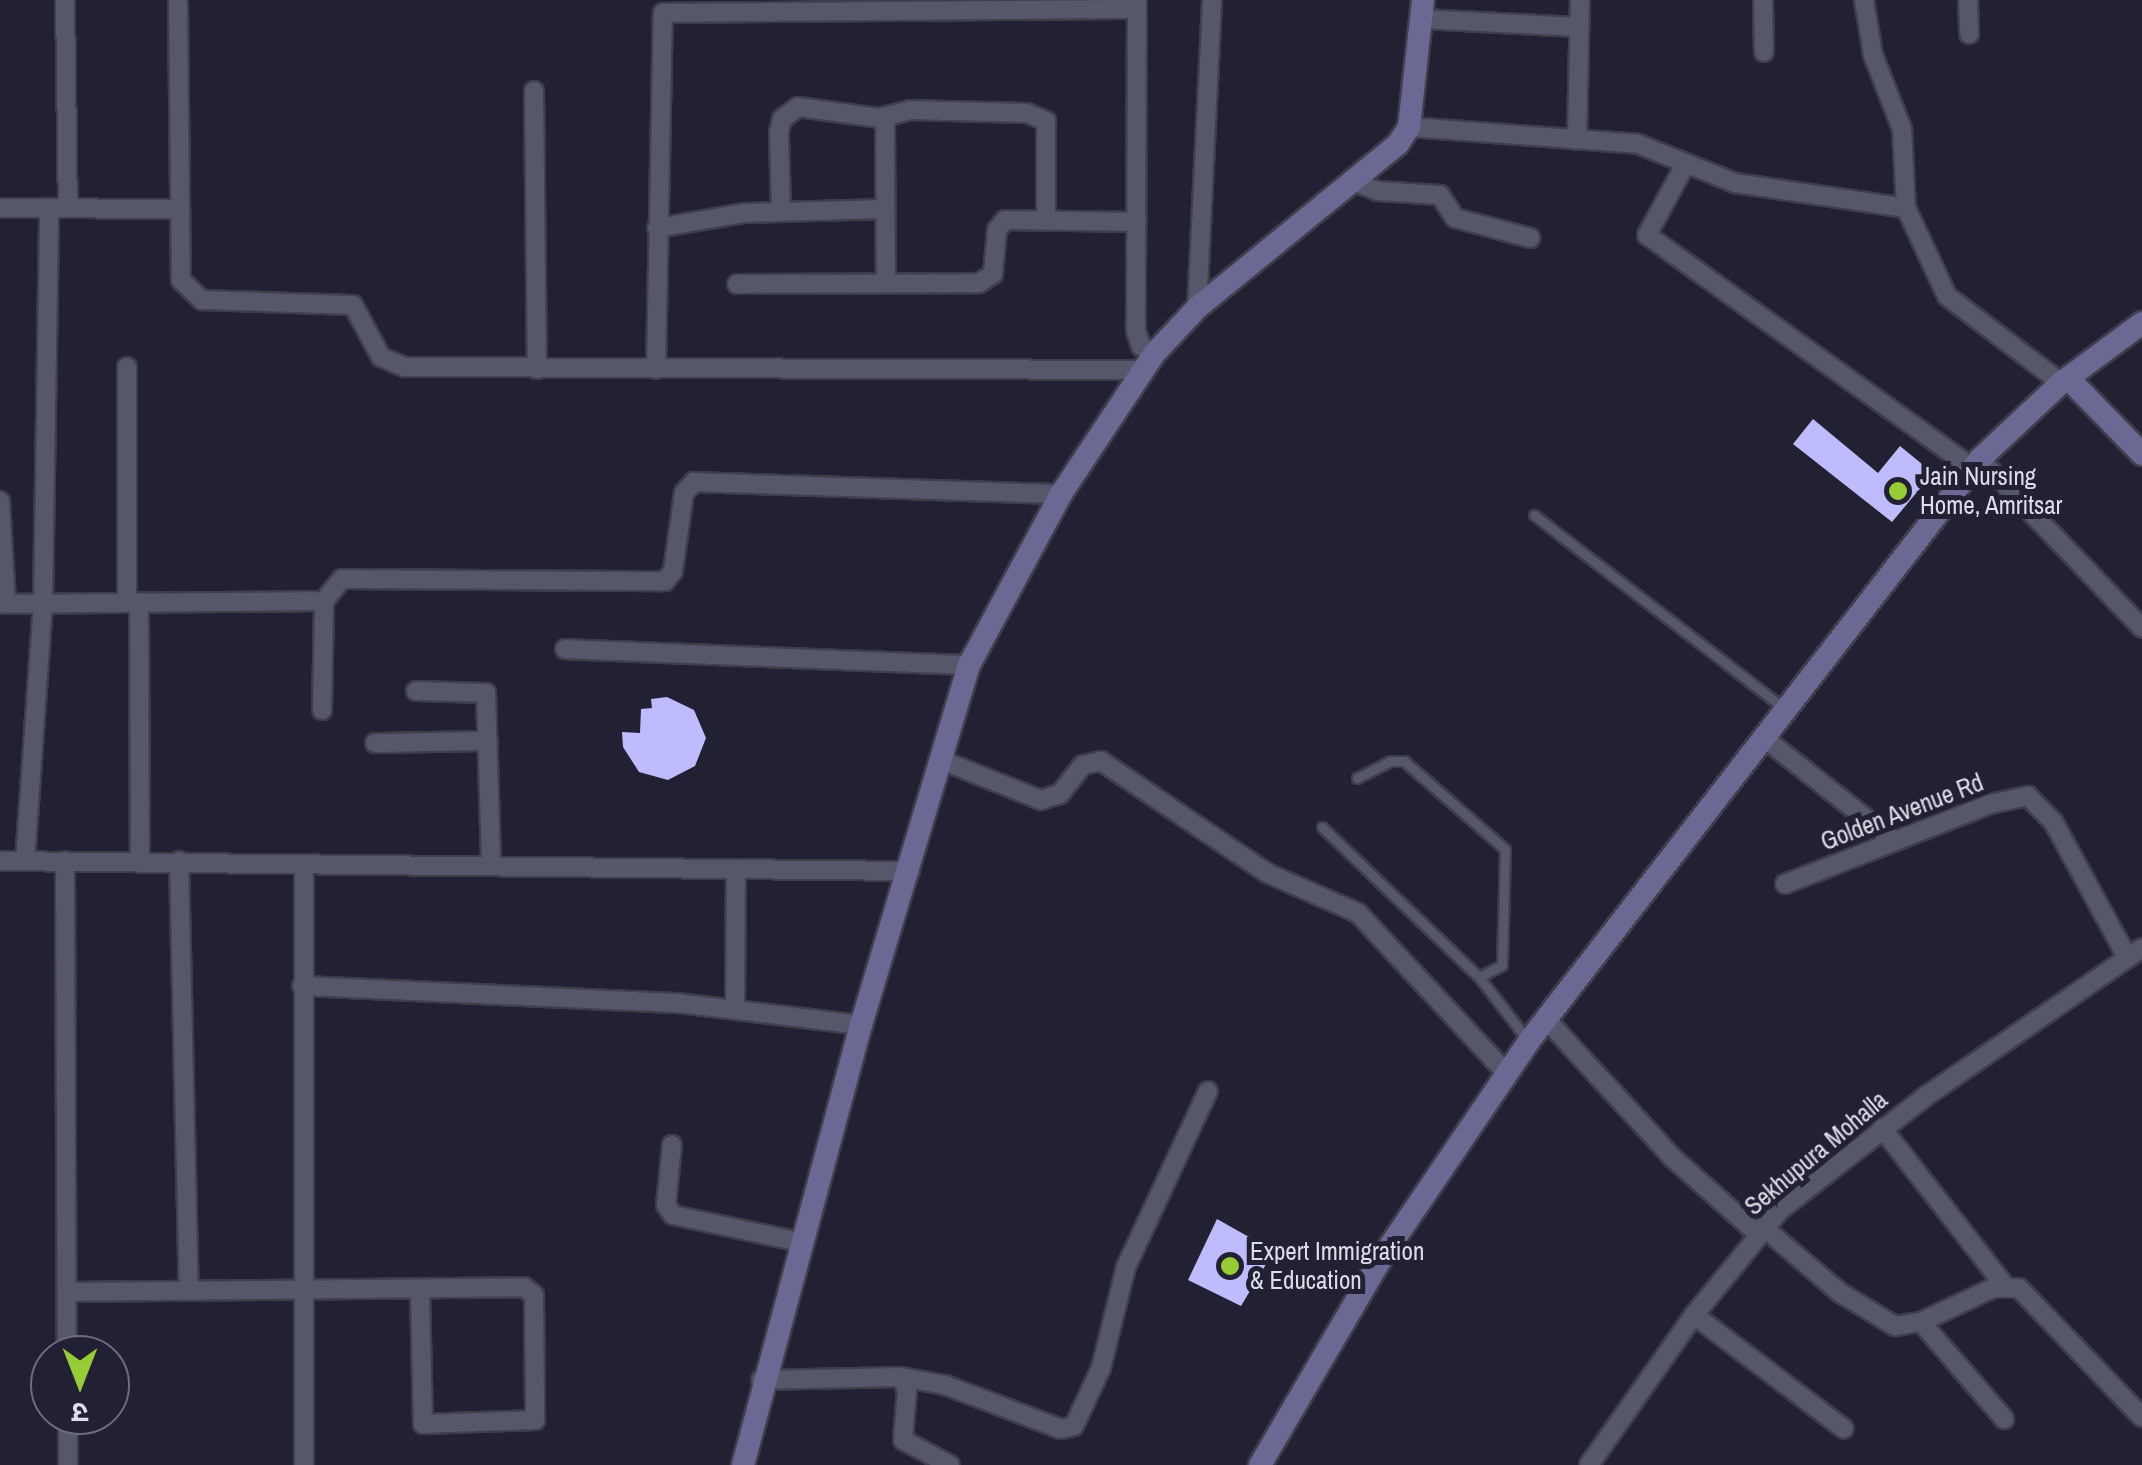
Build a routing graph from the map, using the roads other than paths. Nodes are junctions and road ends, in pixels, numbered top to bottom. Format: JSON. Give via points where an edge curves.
{"nodes":[{"id":1,"x":65,"y":0,"type":"edge"},
{"id":2,"x":1212,"y":0,"type":"edge"},
{"id":3,"x":1764,"y":0,"type":"edge"},
{"id":4,"x":1864,"y":0,"type":"edge"},
{"id":5,"x":1968,"y":0,"type":"edge"},
{"id":6,"x":1580,"y":1,"type":"edge"},
{"id":7,"x":178,"y":4,"type":"dead end"},
{"id":8,"x":787,"y":4,"type":"edge"},
{"id":9,"x":1137,"y":4,"type":"edge"},
{"id":10,"x":1422,"y":10,"type":"edge"},
{"id":11,"x":1580,"y":27,"type":"junction"},
{"id":12,"x":1969,"y":34,"type":"dead end"},
{"id":13,"x":1764,"y":52,"type":"dead end"},
{"id":14,"x":534,"y":91,"type":"dead end"},
{"id":15,"x":885,"y":117,"type":"junction"},
{"id":16,"x":1409,"y":127,"type":"junction"},
{"id":17,"x":1577,"y":140,"type":"junction"},
{"id":18,"x":1685,"y":165,"type":"junction"},
{"id":19,"x":1355,"y":182,"type":"junction"},
{"id":20,"x":0,"y":208,"type":"edge"},
{"id":21,"x":58,"y":208,"type":"junction"},
{"id":22,"x":1906,"y":208,"type":"junction"},
{"id":23,"x":178,"y":209,"type":"junction"},
{"id":24,"x":885,"y":209,"type":"junction"},
{"id":25,"x":780,"y":211,"type":"junction"},
{"id":26,"x":1046,"y":220,"type":"junction"},
{"id":27,"x":1137,"y":222,"type":"junction"},
{"id":28,"x":657,"y":228,"type":"junction"},
{"id":29,"x":1530,"y":238,"type":"dead end"},
{"id":30,"x":886,"y":283,"type":"junction"},
{"id":31,"x":736,"y":284,"type":"dead end"},
{"id":32,"x":1197,"y":308,"type":"junction"},
{"id":33,"x":2142,"y":323,"type":"edge"},
{"id":34,"x":1149,"y":362,"type":"junction"},
{"id":35,"x":127,"y":366,"type":"dead end"},
{"id":36,"x":536,"y":369,"type":"junction"},
{"id":37,"x":656,"y":369,"type":"junction"},
{"id":38,"x":2064,"y":380,"type":"junction"},
{"id":39,"x":2142,"y":454,"type":"edge"},
{"id":40,"x":1977,"y":464,"type":"junction"},
{"id":41,"x":1061,"y":494,"type":"junction"},
{"id":42,"x":0,"y":501,"type":"edge"},
{"id":43,"x":1534,"y":515,"type":"dead end"},
{"id":44,"x":133,"y":601,"type":"junction"},
{"id":45,"x":324,"y":601,"type":"junction"},
{"id":46,"x":3,"y":603,"type":"edge"},
{"id":47,"x":43,"y":603,"type":"junction"},
{"id":48,"x":2142,"y":628,"type":"edge"},
{"id":49,"x":566,"y":650,"type":"dead end"},
{"id":50,"x":969,"y":666,"type":"junction"},
{"id":51,"x":416,"y":691,"type":"dead end"},
{"id":52,"x":1786,"y":709,"type":"junction"},
{"id":53,"x":322,"y":710,"type":"dead end"},
{"id":54,"x":1764,"y":738,"type":"junction"},
{"id":55,"x":488,"y":740,"type":"junction"},
{"id":56,"x":375,"y":743,"type":"dead end"},
{"id":57,"x":940,"y":760,"type":"junction"},
{"id":58,"x":1357,"y":778,"type":"dead end"},
{"id":59,"x":1322,"y":828,"type":"dead end"},
{"id":60,"x":1892,"y":840,"type":"junction"},
{"id":61,"x":0,"y":862,"type":"edge"},
{"id":62,"x":25,"y":862,"type":"junction"},
{"id":63,"x":66,"y":862,"type":"junction"},
{"id":64,"x":140,"y":862,"type":"junction"},
{"id":65,"x":180,"y":862,"type":"junction"},
{"id":66,"x":491,"y":864,"type":"junction"},
{"id":67,"x":304,"y":865,"type":"junction"},
{"id":68,"x":736,"y":868,"type":"junction"},
{"id":69,"x":910,"y":870,"type":"junction"},
{"id":70,"x":1785,"y":884,"type":"dead end"},
{"id":71,"x":2135,"y":953,"type":"edge"},
{"id":72,"x":1479,"y":977,"type":"junction"},
{"id":73,"x":302,"y":986,"type":"junction"},
{"id":74,"x":735,"y":1008,"type":"junction"},
{"id":75,"x":1546,"y":1019,"type":"junction"},
{"id":76,"x":861,"y":1024,"type":"junction"},
{"id":77,"x":1528,"y":1042,"type":"junction"},
{"id":78,"x":1506,"y":1074,"type":"junction"},
{"id":79,"x":1208,"y":1092,"type":"dead end"},
{"id":80,"x":1882,"y":1128,"type":"junction"},
{"id":81,"x":672,"y":1145,"type":"dead end"},
{"id":82,"x":1760,"y":1230,"type":"junction"},
{"id":83,"x":800,"y":1242,"type":"junction"},
{"id":84,"x":2005,"y":1286,"type":"junction"},
{"id":85,"x":303,"y":1290,"type":"junction"},
{"id":86,"x":420,"y":1290,"type":"junction"},
{"id":87,"x":189,"y":1291,"type":"junction"},
{"id":88,"x":67,"y":1292,"type":"junction"},
{"id":89,"x":1694,"y":1315,"type":"junction"},
{"id":90,"x":1921,"y":1322,"type":"junction"},
{"id":91,"x":68,"y":1335,"type":"edge"},
{"id":92,"x":901,"y":1377,"type":"junction"},
{"id":93,"x":761,"y":1380,"type":"junction"},
{"id":94,"x":2142,"y":1417,"type":"edge"},
{"id":95,"x":2004,"y":1419,"type":"dead end"},
{"id":96,"x":1844,"y":1429,"type":"dead end"},
{"id":97,"x":68,"y":1435,"type":"edge"},
{"id":98,"x":68,"y":1465,"type":"edge"},
{"id":99,"x":304,"y":1465,"type":"edge"},
{"id":100,"x":743,"y":1465,"type":"edge"},
{"id":101,"x":950,"y":1465,"type":"edge"},
{"id":102,"x":1260,"y":1465,"type":"edge"},
{"id":103,"x":1588,"y":1465,"type":"edge"}],
"edges":[{"from":1,"to":21,"type":"street"},
{"from":2,"to":32,"type":"street"},
{"from":3,"to":13,"type":"street"},
{"from":4,"to":22,"type":"street","via":[[1872,55],[1902,129]]},
{"from":5,"to":12,"type":"street"},
{"from":6,"to":11,"type":"street"},
{"from":7,"to":23,"type":"street"},
{"from":8,"to":9,"type":"street"},
{"from":8,"to":28,"type":"street","via":[[681,8],[659,19]]},
{"from":9,"to":27,"type":"street"},
{"from":10,"to":11,"type":"street"},
{"from":10,"to":16,"type":"street"},
{"from":11,"to":17,"type":"street"},
{"from":14,"to":36,"type":"street"},
{"from":15,"to":24,"type":"street"},
{"from":15,"to":25,"type":"street","via":[[825,107],[789,111],[779,132]]},
{"from":15,"to":26,"type":"street","via":[[922,110],[1043,117]]},
{"from":16,"to":17,"type":"street"},
{"from":16,"to":19,"type":"street"},
{"from":17,"to":18,"type":"street","via":[[1638,144]]},
{"from":18,"to":22,"type":"street","via":[[1735,183]]},
{"from":18,"to":40,"type":"street","via":[[1647,235]]},
{"from":19,"to":29,"type":"street","via":[[1377,191],[1440,196],[1455,218]]},
{"from":19,"to":32,"type":"street"},
{"from":20,"to":21,"type":"street"},
{"from":21,"to":23,"type":"street"},
{"from":21,"to":47,"type":"street"},
{"from":22,"to":38,"type":"street","via":[[1947,296]]},
{"from":23,"to":36,"type":"street","via":[[181,280],[193,296],[353,305],[382,357],[405,368]]},
{"from":24,"to":25,"type":"street"},
{"from":24,"to":30,"type":"street"},
{"from":25,"to":28,"type":"street"},
{"from":26,"to":27,"type":"street"},
{"from":26,"to":30,"type":"street","via":[[1000,224],[988,280]]},
{"from":27,"to":34,"type":"street","via":[[1136,331]]},
{"from":28,"to":37,"type":"street"},
{"from":30,"to":31,"type":"street"},
{"from":32,"to":34,"type":"street"},
{"from":33,"to":38,"type":"street"},
{"from":34,"to":37,"type":"street"},
{"from":34,"to":41,"type":"street"},
{"from":35,"to":44,"type":"street"},
{"from":36,"to":37,"type":"street"},
{"from":38,"to":39,"type":"street"},
{"from":38,"to":40,"type":"street"},
{"from":40,"to":48,"type":"street"},
{"from":40,"to":52,"type":"street"},
{"from":41,"to":45,"type":"street","via":[[694,482],[684,493],[674,572],[665,580],[356,576],[331,586]]},
{"from":41,"to":50,"type":"street"},
{"from":42,"to":46,"type":"street"},
{"from":43,"to":52,"type":"lane"},
{"from":44,"to":45,"type":"street"},
{"from":44,"to":47,"type":"street"},
{"from":44,"to":64,"type":"street"},
{"from":45,"to":53,"type":"street"},
{"from":46,"to":47,"type":"street"},
{"from":47,"to":62,"type":"street"},
{"from":49,"to":50,"type":"street"},
{"from":50,"to":57,"type":"street"},
{"from":51,"to":55,"type":"street","via":[[482,690]]},
{"from":52,"to":54,"type":"street"},
{"from":54,"to":60,"type":"street"},
{"from":54,"to":75,"type":"street"},
{"from":55,"to":56,"type":"street"},
{"from":55,"to":66,"type":"street"},
{"from":57,"to":69,"type":"street"},
{"from":57,"to":78,"type":"street","via":[[1040,800],[1060,794],[1083,765],[1101,761],[1267,873],[1358,912]]},
{"from":58,"to":72,"type":"lane","via":[[1404,761],[1505,849],[1502,965]]},
{"from":59,"to":72,"type":"lane"},
{"from":60,"to":70,"type":"street","name":"Golden Avenue Rd"},
{"from":60,"to":71,"type":"street","name":"Golden Avenue Rd","via":[[2028,796],[2054,823]]},
{"from":61,"to":62,"type":"street"},
{"from":62,"to":63,"type":"street"},
{"from":63,"to":64,"type":"street"},
{"from":63,"to":88,"type":"street"},
{"from":64,"to":65,"type":"street"},
{"from":65,"to":67,"type":"street"},
{"from":65,"to":87,"type":"street"},
{"from":66,"to":67,"type":"street"},
{"from":66,"to":68,"type":"street"},
{"from":67,"to":73,"type":"street"},
{"from":68,"to":69,"type":"street"},
{"from":68,"to":74,"type":"street"},
{"from":69,"to":76,"type":"street"},
{"from":71,"to":80,"type":"street","name":"Sekhupura Mohalla"},
{"from":72,"to":77,"type":"lane"},
{"from":73,"to":74,"type":"street"},
{"from":73,"to":85,"type":"street"},
{"from":74,"to":76,"type":"street"},
{"from":75,"to":77,"type":"street"},
{"from":75,"to":82,"type":"street","via":[[1673,1158]]},
{"from":76,"to":83,"type":"street"},
{"from":77,"to":78,"type":"street"},
{"from":78,"to":102,"type":"street","via":[[1381,1259]]},
{"from":79,"to":92,"type":"street","via":[[1126,1267],[1100,1368],[1074,1426],[1061,1429],[945,1385]]},
{"from":80,"to":82,"type":"street","name":"Sekhupura Mohalla"},
{"from":80,"to":84,"type":"street"},
{"from":81,"to":83,"type":"street","via":[[666,1205],[673,1215]]},
{"from":82,"to":89,"type":"street","name":"Sekhupura Mohalla"},
{"from":82,"to":90,"type":"street","via":[[1884,1322]]},
{"from":83,"to":93,"type":"street"},
{"from":84,"to":90,"type":"street"},
{"from":84,"to":94,"type":"street","via":[[2028,1294]]},
{"from":85,"to":86,"type":"street"},
{"from":85,"to":87,"type":"street"},
{"from":85,"to":99,"type":"street"},
{"from":86,"to":86,"type":"street","via":[[423,1424],[535,1420],[531,1290]]},
{"from":87,"to":88,"type":"street"},
{"from":88,"to":91,"type":"street"},
{"from":89,"to":96,"type":"street"},
{"from":89,"to":103,"type":"street","name":"Sekhupura Mohalla"},
{"from":90,"to":95,"type":"street"},
{"from":92,"to":93,"type":"street"},
{"from":92,"to":101,"type":"street","via":[[902,1440]]},
{"from":93,"to":100,"type":"street"},
{"from":97,"to":98,"type":"street"}]}
